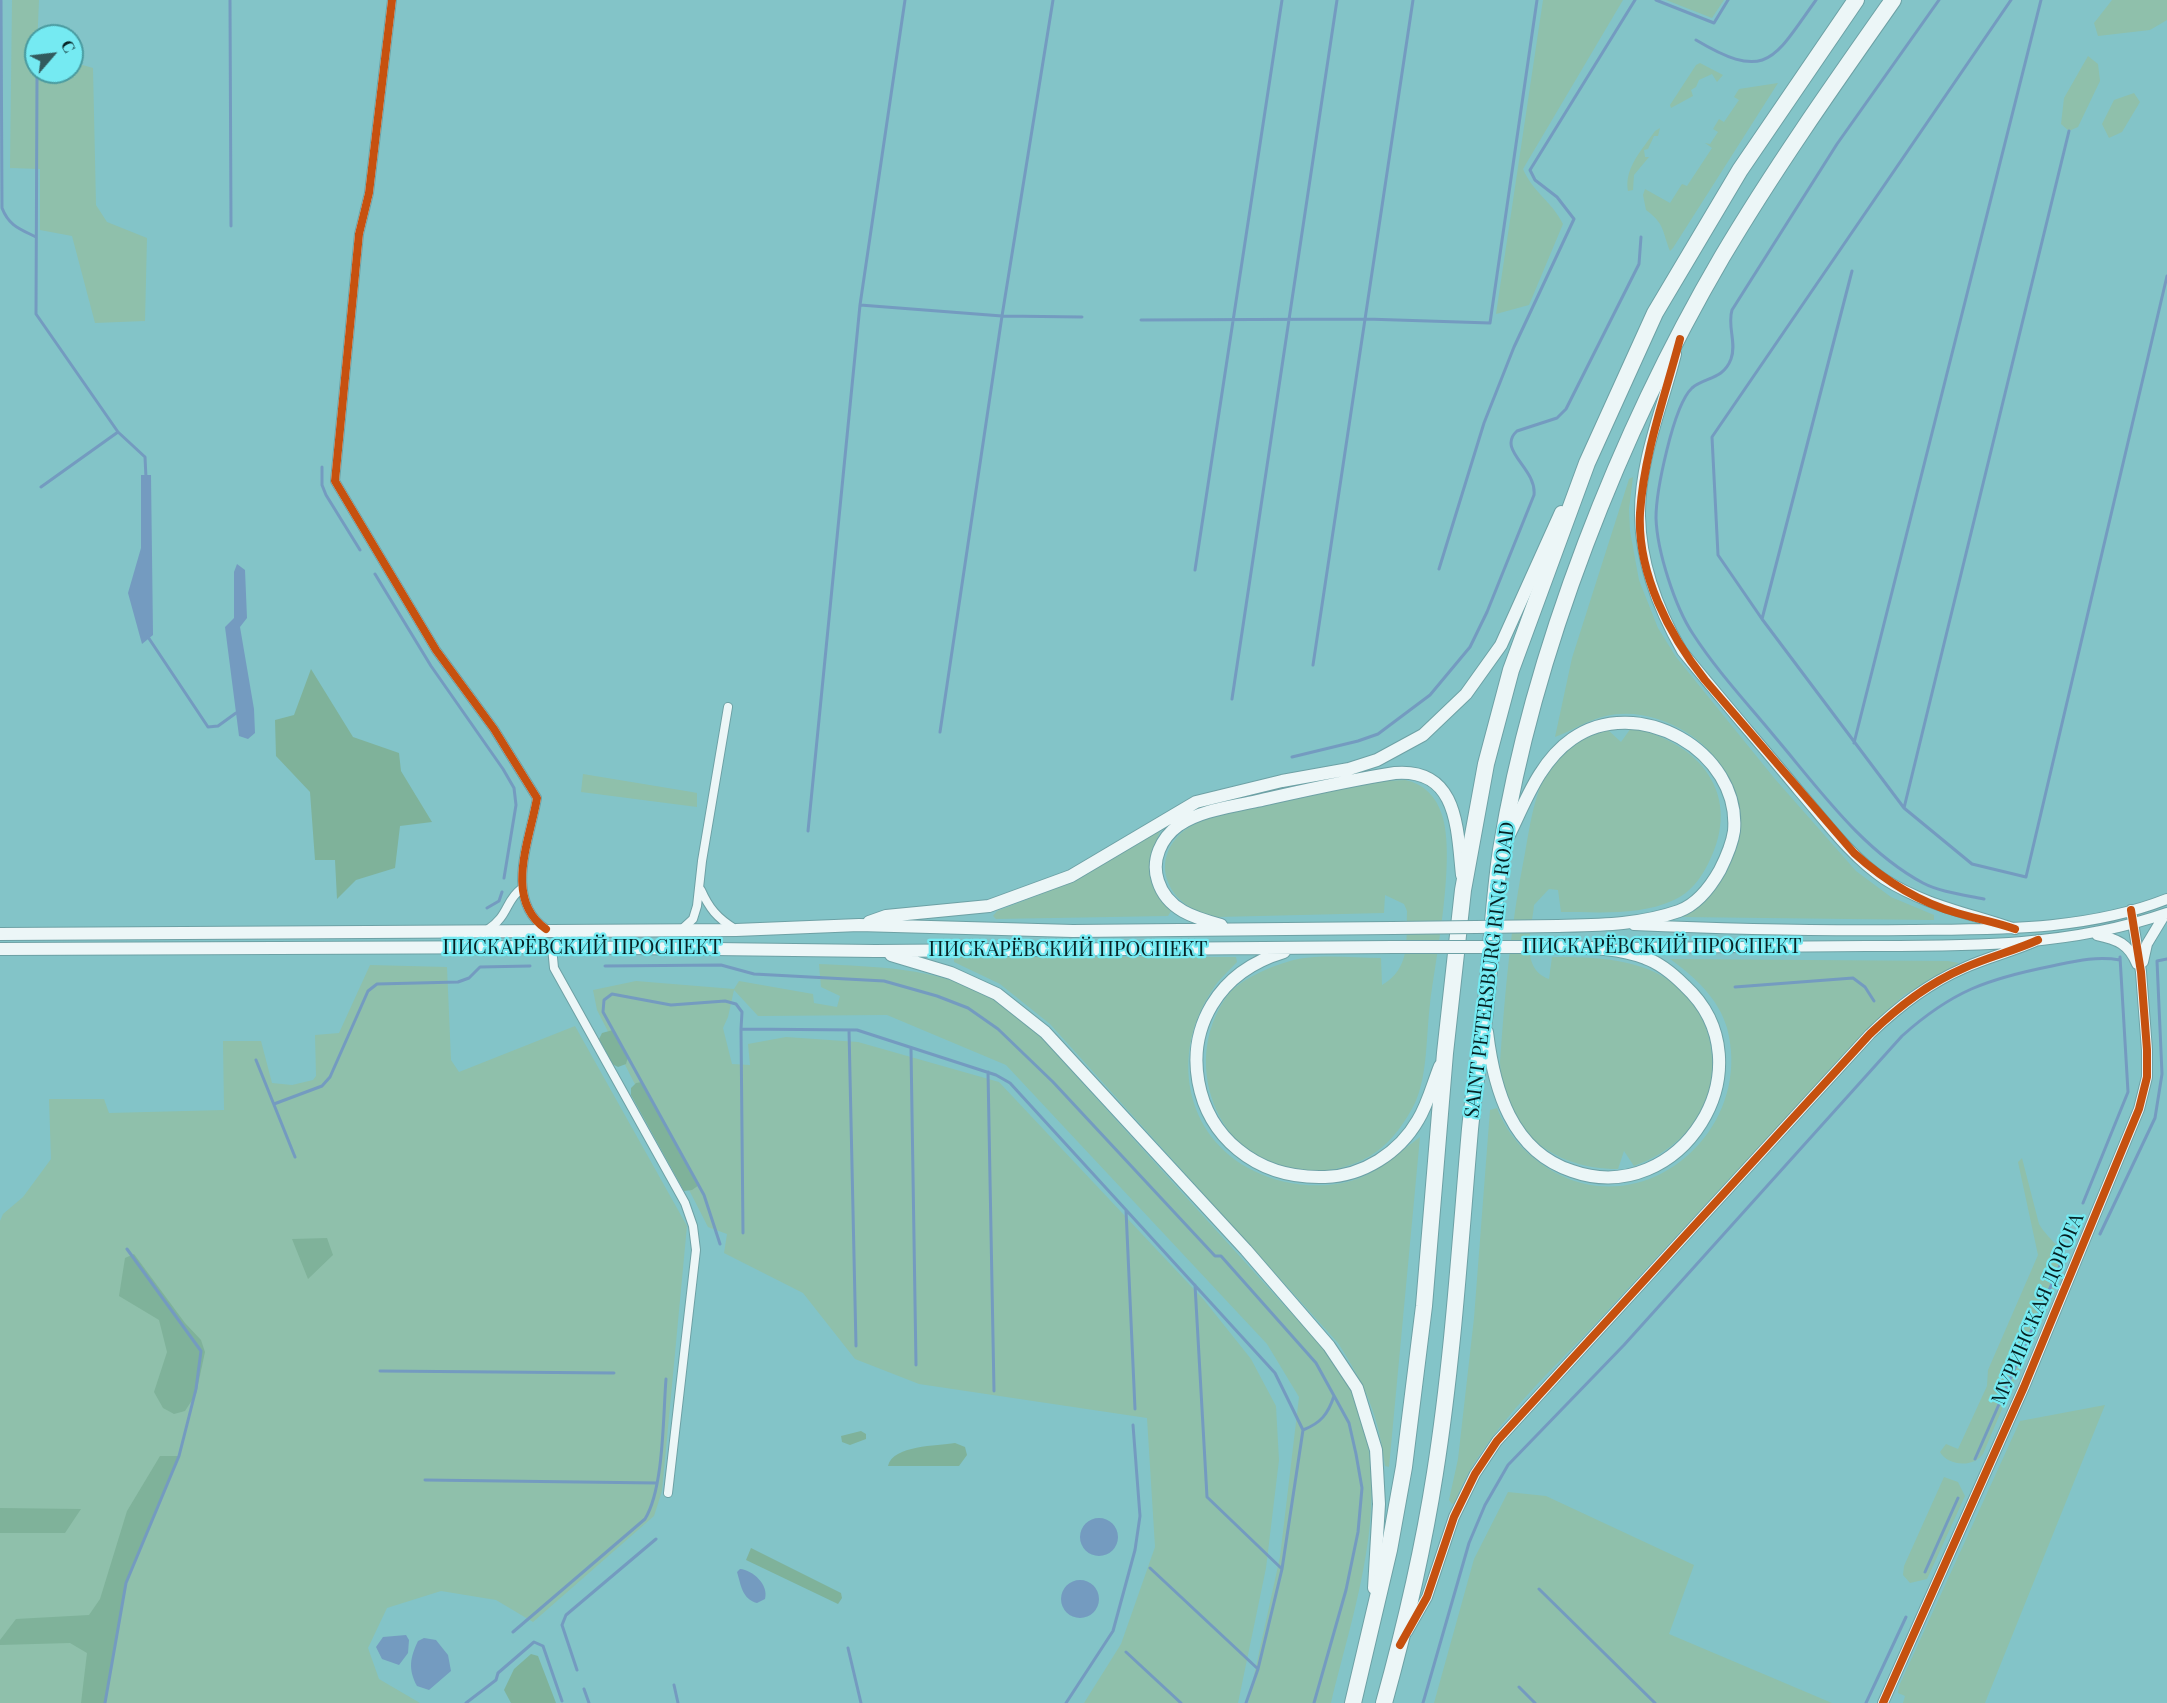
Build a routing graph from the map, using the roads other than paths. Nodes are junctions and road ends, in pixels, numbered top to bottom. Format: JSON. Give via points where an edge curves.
{"nodes":[{"id":1,"x":392,"y":0,"type":"edge"},
{"id":2,"x":1856,"y":0,"type":"edge"},
{"id":3,"x":1893,"y":0,"type":"edge"},
{"id":4,"x":1680,"y":339,"type":"junction"},
{"id":5,"x":1587,"y":463,"type":"junction"},
{"id":6,"x":728,"y":706,"type":"dead end"},
{"id":7,"x":1502,"y":848,"type":"junction"},
{"id":8,"x":521,"y":889,"type":"junction"},
{"id":9,"x":701,"y":890,"type":"junction"},
{"id":10,"x":1463,"y":890,"type":"junction"},
{"id":11,"x":2167,"y":898,"type":"edge"},
{"id":12,"x":2131,"y":910,"type":"junction"},
{"id":13,"x":2166,"y":914,"type":"edge"},
{"id":14,"x":1625,"y":924,"type":"junction"},
{"id":15,"x":2135,"y":924,"type":"junction"},
{"id":16,"x":860,"y":925,"type":"junction"},
{"id":17,"x":546,"y":929,"type":"junction"},
{"id":18,"x":2015,"y":929,"type":"junction"},
{"id":19,"x":487,"y":930,"type":"junction"},
{"id":20,"x":681,"y":930,"type":"junction"},
{"id":21,"x":736,"y":930,"type":"junction"},
{"id":22,"x":1240,"y":930,"type":"junction"},
{"id":23,"x":0,"y":934,"type":"edge"},
{"id":24,"x":2091,"y":934,"type":"junction"},
{"id":25,"x":2038,"y":940,"type":"junction"},
{"id":26,"x":552,"y":947,"type":"junction"},
{"id":27,"x":1319,"y":948,"type":"junction"},
{"id":28,"x":1602,"y":948,"type":"junction"},
{"id":29,"x":0,"y":949,"type":"edge"},
{"id":30,"x":875,"y":951,"type":"junction"},
{"id":31,"x":2141,"y":972,"type":"junction"},
{"id":32,"x":1485,"y":1013,"type":"junction"},
{"id":33,"x":1445,"y":1053,"type":"junction"},
{"id":34,"x":668,"y":1493,"type":"dead end"},
{"id":35,"x":1371,"y":1631,"type":"junction"},
{"id":36,"x":1400,"y":1645,"type":"junction"},
{"id":37,"x":1353,"y":1703,"type":"edge"},
{"id":38,"x":1384,"y":1703,"type":"edge"},
{"id":39,"x":1883,"y":1703,"type":"edge"}],
"edges":[{"from":1,"to":8,"type":"street","via":[[369,193],[358,234],[335,481],[436,650],[494,729],[537,798]]},
{"from":2,"to":5,"type":"highway","name":"SAINT PETERSBURG RING ROAD","via":[[1695,242],[1632,361]]},
{"from":3,"to":4,"type":"highway","name":"SAINT PETERSBURG RING ROAD","via":[[1767,185],[1721,260]]},
{"from":4,"to":7,"type":"highway","name":"SAINT PETERSBURG RING ROAD","via":[[1639,418],[1578,567],[1529,721]]},
{"from":4,"to":18,"type":"street","via":[[1652,441],[1640,515],[1651,580],[1666,624],[1688,658],[1827,824],[1882,878],[1955,913]]},
{"from":5,"to":10,"type":"highway","name":"SAINT PETERSBURG RING ROAD","via":[[1511,670],[1486,764]]},
{"from":5,"to":16,"type":"main road","via":[[1501,645],[1466,694],[1423,735],[1377,760],[1349,769],[1196,802],[1071,876],[989,906],[886,916]]},
{"from":6,"to":9,"type":"street","via":[[702,861]]},
{"from":7,"to":14,"type":"main road","via":[[1544,765],[1573,737],[1605,725],[1644,724],[1689,742],[1723,781],[1734,831],[1728,855],[1706,891],[1693,903],[1681,910]]},
{"from":7,"to":32,"type":"highway","name":"SAINT PETERSBURG RING ROAD"},
{"from":8,"to":17,"type":"street","via":[[528,913]]},
{"from":8,"to":19,"type":"street","via":[[514,894],[500,922]]},
{"from":9,"to":20,"type":"street","via":[[693,919]]},
{"from":9,"to":21,"type":"street","via":[[709,908]]},
{"from":10,"to":22,"type":"main road","via":[[1456,824],[1443,790],[1426,776],[1412,772],[1378,776],[1203,813],[1171,832],[1154,866],[1166,897],[1195,918]]},
{"from":10,"to":33,"type":"highway","name":"SAINT PETERSBURG RING ROAD"},
{"from":11,"to":12,"type":"street"},
{"from":12,"to":15,"type":"street","name":"МУРИНСКАЯ ДОРОГА"},
{"from":12,"to":18,"type":"street","name":"ПИСКАРЁВСКИЙ ПРОСПЕКТ","via":[[2072,923]]},
{"from":13,"to":15,"type":"street"},
{"from":13,"to":31,"type":"street","via":[[2147,944]]},
{"from":14,"to":18,"type":"street","name":"ПИСКАРЁВСКИЙ ПРОСПЕКТ","via":[[1765,931]]},
{"from":14,"to":22,"type":"main road","name":"ПИСКАРЁВСКИЙ ПРОСПЕКТ","bridge":true},
{"from":15,"to":24,"type":"street","name":"ПИСКАРЁВСКИЙ ПРОСПЕКТ"},
{"from":15,"to":31,"type":"street","name":"МУРИНСКАЯ ДОРОГА"},
{"from":16,"to":21,"type":"main road","name":"ПИСКАРЁВСКИЙ ПРОСПЕКТ"},
{"from":16,"to":22,"type":"main road","name":"ПИСКАРЁВСКИЙ ПРОСПЕКТ","via":[[1073,931]]},
{"from":17,"to":19,"type":"main road","name":"ПИСКАРЁВСКИЙ ПРОСПЕКТ"},
{"from":17,"to":20,"type":"main road","name":"ПИСКАРЁВСКИЙ ПРОСПЕКТ"},
{"from":19,"to":23,"type":"main road","name":"ПИСКАРЁВСКИЙ ПРОСПЕКТ"},
{"from":20,"to":21,"type":"main road","name":"ПИСКАРЁВСКИЙ ПРОСПЕКТ"},
{"from":24,"to":25,"type":"street","name":"ПИСКАРЁВСКИЙ ПРОСПЕКТ"},
{"from":24,"to":31,"type":"street","via":[[2126,945]]},
{"from":25,"to":28,"type":"street","name":"ПИСКАРЁВСКИЙ ПРОСПЕКТ","via":[[1976,946]]},
{"from":25,"to":36,"type":"street","via":[[1965,967],[1901,1005],[1633,1290],[1497,1441],[1475,1474],[1454,1517],[1426,1597]]},
{"from":26,"to":29,"type":"main road","name":"ПИСКАРЁВСКИЙ ПРОСПЕКТ"},
{"from":26,"to":30,"type":"main road","name":"ПИСКАРЁВСКИЙ ПРОСПЕКТ"},
{"from":26,"to":34,"type":"street","via":[[554,968],[685,1203],[693,1226],[696,1250]]},
{"from":27,"to":28,"type":"main road","name":"ПИСКАРЁВСКИЙ ПРОСПЕКТ","bridge":true},
{"from":27,"to":30,"type":"main road","name":"ПИСКАРЁВСКИЙ ПРОСПЕКТ"},
{"from":27,"to":33,"type":"main road","via":[[1284,952],[1260,960],[1235,976],[1205,1017],[1197,1048],[1199,1089],[1207,1111],[1230,1145],[1287,1174],[1331,1177],[1362,1169],[1402,1141],[1418,1120]]},
{"from":28,"to":32,"type":"main road","via":[[1645,958],[1673,974],[1698,1000],[1715,1031],[1719,1067],[1716,1097],[1688,1141],[1653,1168],[1607,1179],[1586,1176],[1561,1168],[1527,1143],[1510,1119],[1491,1067]]},
{"from":30,"to":35,"type":"main road","via":[[951,973],[997,993],[1045,1032],[1329,1346],[1357,1388],[1376,1450],[1379,1504]]},
{"from":31,"to":39,"type":"street","name":"МУРИНСКАЯ ДОРОГА","via":[[2147,1068],[2139,1109],[2024,1387]]},
{"from":32,"to":36,"type":"highway","name":"SAINT PETERSBURG RING ROAD","via":[[1435,1471]]},
{"from":33,"to":35,"type":"highway","name":"SAINT PETERSBURG RING ROAD","via":[[1424,1306],[1407,1444]]},
{"from":35,"to":37,"type":"highway","name":"SAINT PETERSBURG RING ROAD"},
{"from":36,"to":38,"type":"highway","name":"SAINT PETERSBURG RING ROAD"}]}
